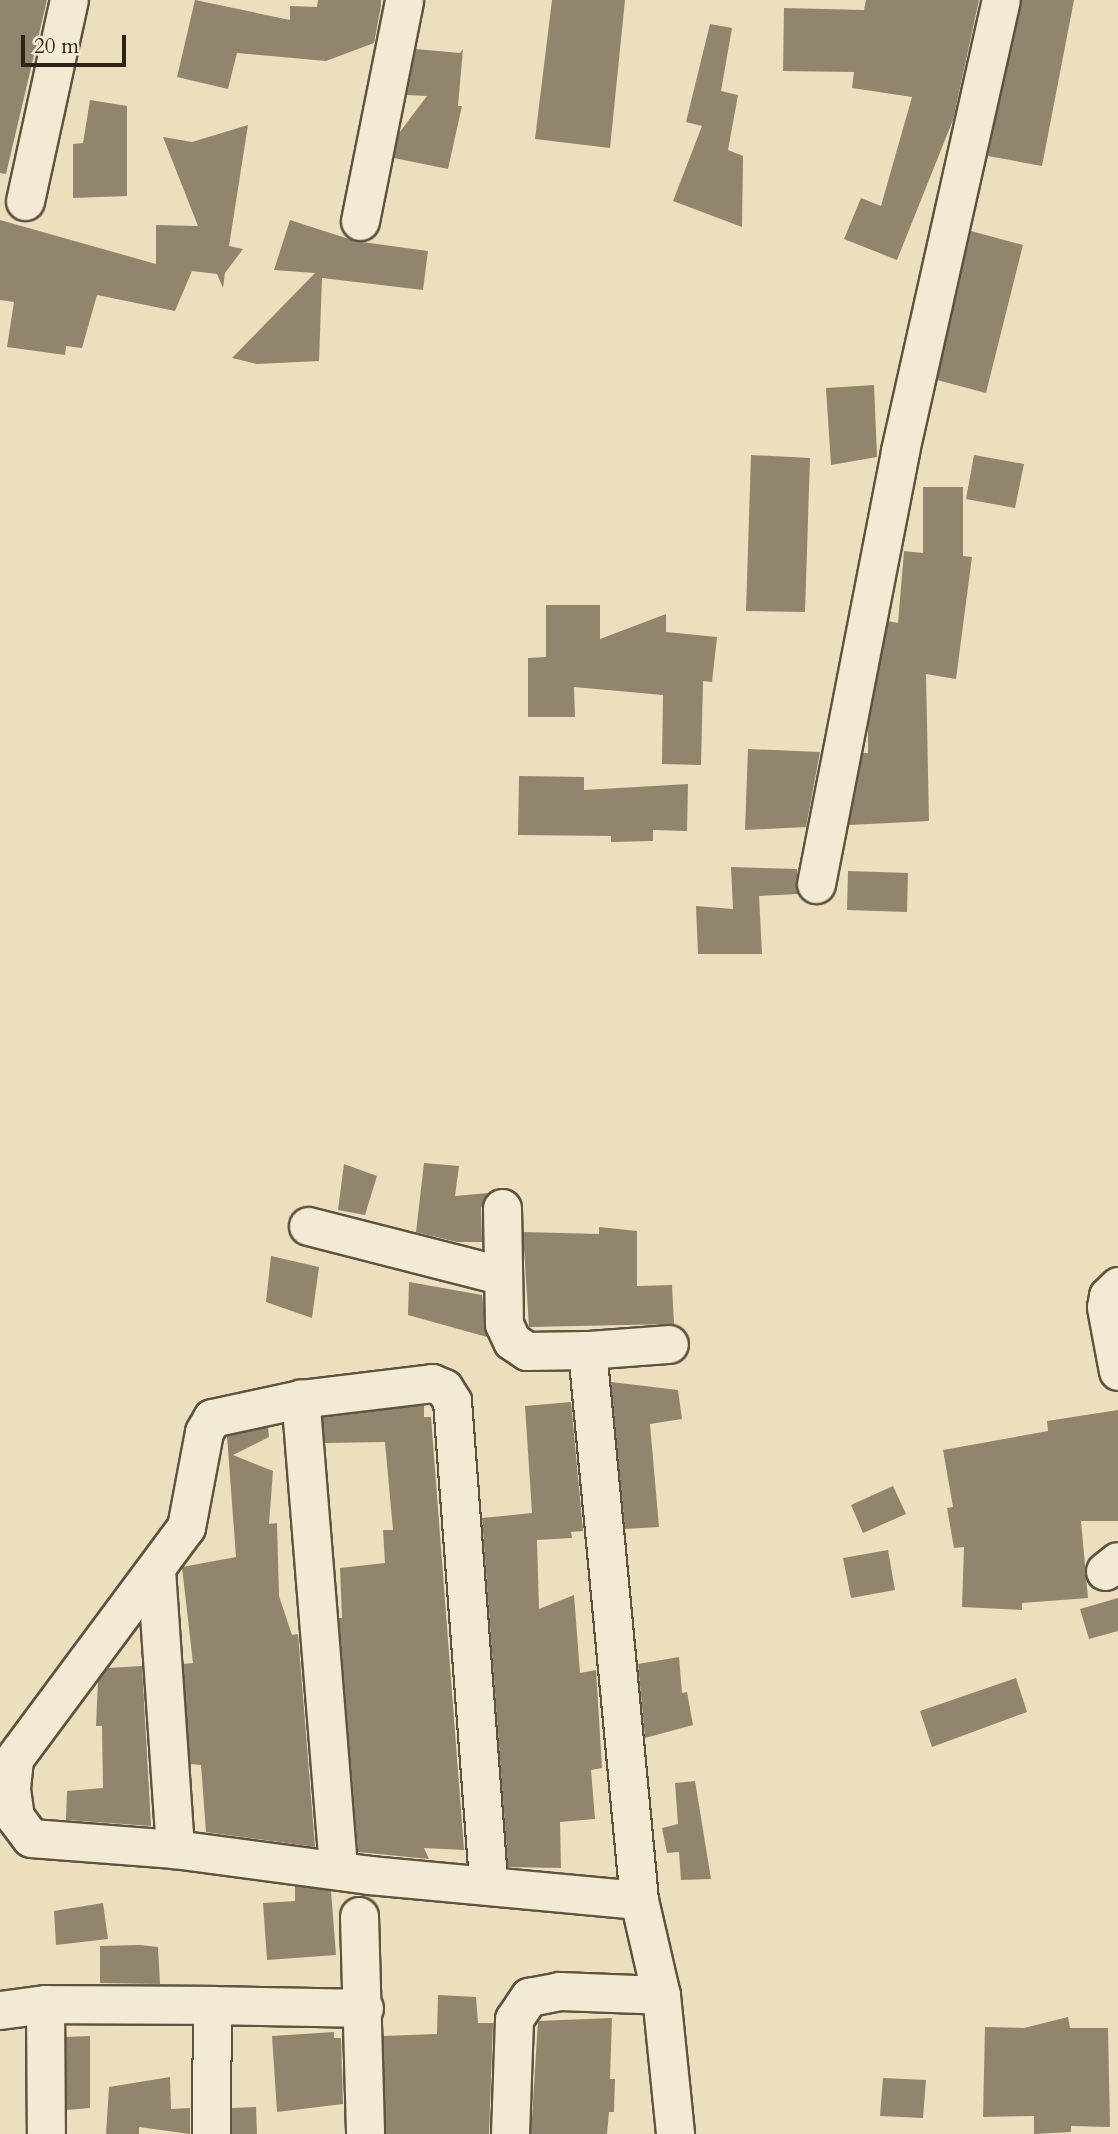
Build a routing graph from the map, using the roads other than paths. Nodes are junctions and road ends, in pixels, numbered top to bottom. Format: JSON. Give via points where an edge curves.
{"nodes":[{"id":1,"x":69,"y":0,"type":"edge"},
{"id":2,"x":404,"y":0,"type":"edge"},
{"id":3,"x":1001,"y":0,"type":"edge"},
{"id":4,"x":25,"y":201,"type":"dead end"},
{"id":5,"x":360,"y":221,"type":"dead end"},
{"id":6,"x":816,"y":884,"type":"dead end"},
{"id":7,"x":502,"y":1208,"type":"dead end"},
{"id":8,"x":309,"y":1226,"type":"dead end"},
{"id":9,"x":500,"y":1275,"type":"junction"},
{"id":10,"x":1118,"y":1286,"type":"edge"},
{"id":11,"x":669,"y":1344,"type":"dead end"},
{"id":12,"x":587,"y":1350,"type":"junction"},
{"id":13,"x":1118,"y":1371,"type":"edge"},
{"id":14,"x":300,"y":1399,"type":"junction"},
{"id":15,"x":156,"y":1570,"type":"junction"},
{"id":16,"x":175,"y":1849,"type":"junction"},
{"id":17,"x":338,"y":1867,"type":"junction"},
{"id":18,"x":488,"y":1884,"type":"junction"},
{"id":19,"x":639,"y":1900,"type":"junction"},
{"id":20,"x":359,"y":1916,"type":"dead end"},
{"id":21,"x":661,"y":1995,"type":"junction"},
{"id":22,"x":45,"y":2004,"type":"junction"},
{"id":23,"x":212,"y":2005,"type":"junction"},
{"id":24,"x":364,"y":2008,"type":"junction"},
{"id":25,"x":0,"y":2010,"type":"edge"},
{"id":26,"x":46,"y":2134,"type":"edge"},
{"id":27,"x":211,"y":2134,"type":"edge"},
{"id":28,"x":365,"y":2134,"type":"edge"},
{"id":29,"x":510,"y":2134,"type":"edge"},
{"id":30,"x":675,"y":2134,"type":"edge"}],
"edges":[{"from":1,"to":4,"type":"street"},
{"from":2,"to":5,"type":"street"},
{"from":3,"to":6,"type":"street","via":[[900,451]]},
{"from":7,"to":9,"type":"street"},
{"from":8,"to":9,"type":"street"},
{"from":9,"to":12,"type":"street","via":[[504,1324],[512,1341],[527,1351]]},
{"from":10,"to":13,"type":"street","via":[[1108,1296],[1106,1307]]},
{"from":11,"to":12,"type":"street"},
{"from":12,"to":19,"type":"street"},
{"from":14,"to":15,"type":"street","via":[[212,1418],[204,1432],[186,1527]]},
{"from":14,"to":17,"type":"street"},
{"from":14,"to":18,"type":"street","via":[[432,1383],[444,1388],[452,1401]]},
{"from":15,"to":16,"type":"street"},
{"from":15,"to":16,"type":"street","via":[[26,1739],[14,1759],[11,1788],[15,1817],[31,1838]]},
{"from":16,"to":17,"type":"street"},
{"from":17,"to":18,"type":"street","via":[[369,1875]]},
{"from":18,"to":19,"type":"street"},
{"from":19,"to":21,"type":"street"},
{"from":20,"to":24,"type":"street"},
{"from":21,"to":29,"type":"street","via":[[559,1991],[529,1997],[513,2029]]},
{"from":21,"to":30,"type":"street"},
{"from":22,"to":23,"type":"street"},
{"from":22,"to":25,"type":"street"},
{"from":22,"to":26,"type":"street"},
{"from":23,"to":24,"type":"street"},
{"from":23,"to":27,"type":"street"},
{"from":24,"to":28,"type":"street"}]}
